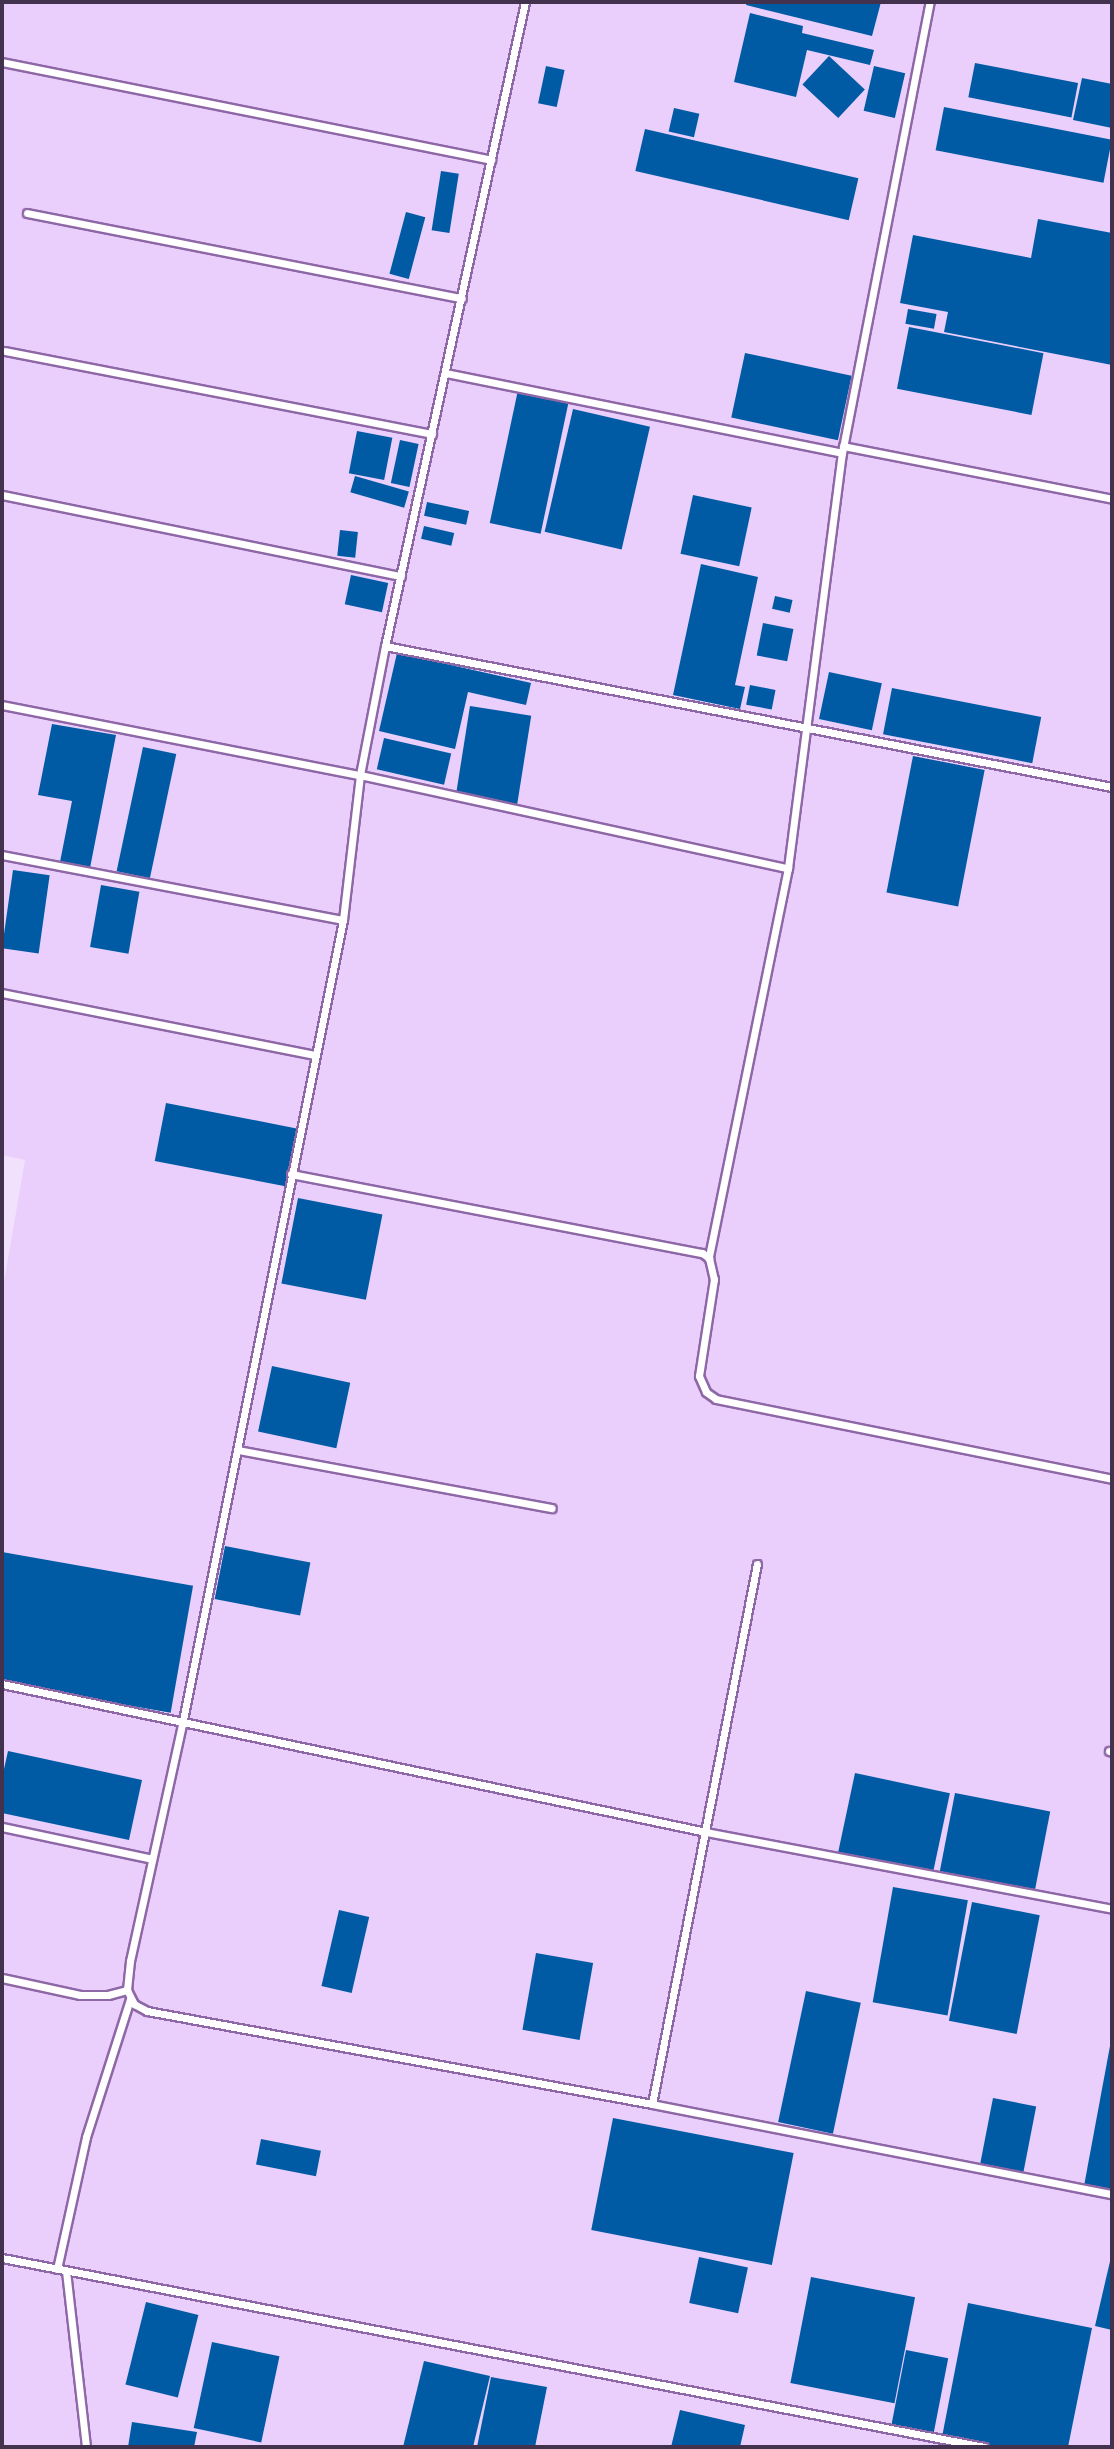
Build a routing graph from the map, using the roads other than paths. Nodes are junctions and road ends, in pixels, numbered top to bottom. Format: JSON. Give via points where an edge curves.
{"nodes":[{"id":1,"x":525,"y":2,"type":"edge"},
{"id":2,"x":930,"y":2,"type":"edge"},
{"id":3,"x":2,"y":62,"type":"edge"},
{"id":4,"x":491,"y":160,"type":"junction"},
{"id":5,"x":27,"y":212,"type":"dead end"},
{"id":6,"x":462,"y":298,"type":"junction"},
{"id":7,"x":5,"y":351,"type":"dead end"},
{"id":8,"x":446,"y":373,"type":"junction"},
{"id":9,"x":432,"y":434,"type":"junction"},
{"id":10,"x":842,"y":449,"type":"junction"},
{"id":11,"x":2,"y":495,"type":"edge"},
{"id":12,"x":1112,"y":499,"type":"edge"},
{"id":13,"x":401,"y":576,"type":"junction"},
{"id":14,"x":385,"y":646,"type":"junction"},
{"id":15,"x":2,"y":705,"type":"edge"},
{"id":16,"x":809,"y":727,"type":"junction"},
{"id":17,"x":360,"y":775,"type":"junction"},
{"id":18,"x":1112,"y":787,"type":"edge"},
{"id":19,"x":2,"y":855,"type":"edge"},
{"id":20,"x":788,"y":868,"type":"junction"},
{"id":21,"x":343,"y":920,"type":"junction"},
{"id":22,"x":2,"y":993,"type":"edge"},
{"id":23,"x":314,"y":1055,"type":"junction"},
{"id":24,"x":291,"y":1174,"type":"junction"},
{"id":25,"x":709,"y":1258,"type":"junction"},
{"id":26,"x":238,"y":1450,"type":"junction"},
{"id":27,"x":1112,"y":1479,"type":"edge"},
{"id":28,"x":552,"y":1507,"type":"dead end"},
{"id":29,"x":757,"y":1564,"type":"dead end"},
{"id":30,"x":2,"y":1684,"type":"edge"},
{"id":31,"x":183,"y":1720,"type":"junction"},
{"id":32,"x":2,"y":1827,"type":"edge"},
{"id":33,"x":706,"y":1832,"type":"junction"},
{"id":34,"x":152,"y":1859,"type":"junction"},
{"id":35,"x":1112,"y":1909,"type":"edge"},
{"id":36,"x":2,"y":1978,"type":"edge"},
{"id":37,"x":127,"y":1990,"type":"junction"},
{"id":38,"x":130,"y":1999,"type":"junction"},
{"id":39,"x":652,"y":2104,"type":"junction"},
{"id":40,"x":1112,"y":2194,"type":"edge"},
{"id":41,"x":2,"y":2258,"type":"edge"},
{"id":42,"x":57,"y":2269,"type":"junction"},
{"id":43,"x":66,"y":2271,"type":"junction"},
{"id":44,"x":86,"y":2447,"type":"edge"},
{"id":45,"x":984,"y":2447,"type":"edge"}],
"edges":[{"from":1,"to":4,"type":"lane"},
{"from":2,"to":10,"type":"lane"},
{"from":3,"to":4,"type":"lane"},
{"from":4,"to":6,"type":"lane"},
{"from":5,"to":6,"type":"lane"},
{"from":6,"to":8,"type":"lane"},
{"from":7,"to":9,"type":"lane"},
{"from":8,"to":9,"type":"lane"},
{"from":8,"to":10,"type":"lane"},
{"from":9,"to":13,"type":"lane"},
{"from":10,"to":12,"type":"lane"},
{"from":10,"to":16,"type":"lane"},
{"from":11,"to":13,"type":"lane"},
{"from":13,"to":14,"type":"lane"},
{"from":14,"to":16,"type":"lane"},
{"from":14,"to":17,"type":"lane"},
{"from":15,"to":17,"type":"lane"},
{"from":16,"to":18,"type":"lane"},
{"from":16,"to":20,"type":"lane"},
{"from":17,"to":20,"type":"lane"},
{"from":17,"to":21,"type":"lane"},
{"from":19,"to":21,"type":"lane"},
{"from":20,"to":25,"type":"lane"},
{"from":21,"to":23,"type":"lane"},
{"from":22,"to":23,"type":"lane"},
{"from":23,"to":24,"type":"lane"},
{"from":24,"to":25,"type":"lane","via":[[690,1249]]},
{"from":24,"to":26,"type":"lane"},
{"from":25,"to":27,"type":"lane","via":[[714,1279],[699,1376],[706,1392],[716,1399]]},
{"from":26,"to":28,"type":"lane"},
{"from":26,"to":31,"type":"lane"},
{"from":29,"to":33,"type":"lane"},
{"from":30,"to":31,"type":"lane"},
{"from":31,"to":33,"type":"lane"},
{"from":31,"to":34,"type":"lane"},
{"from":32,"to":34,"type":"lane"},
{"from":33,"to":35,"type":"lane"},
{"from":33,"to":39,"type":"lane"},
{"from":34,"to":37,"type":"lane"},
{"from":36,"to":37,"type":"lane","via":[[80,1995]]},
{"from":37,"to":38,"type":"lane"},
{"from":38,"to":39,"type":"lane","via":[[147,2011]]},
{"from":38,"to":42,"type":"lane","via":[[86,2137]]},
{"from":39,"to":40,"type":"lane"},
{"from":41,"to":42,"type":"lane"},
{"from":42,"to":43,"type":"lane"},
{"from":43,"to":44,"type":"lane"},
{"from":43,"to":45,"type":"lane"}]}
